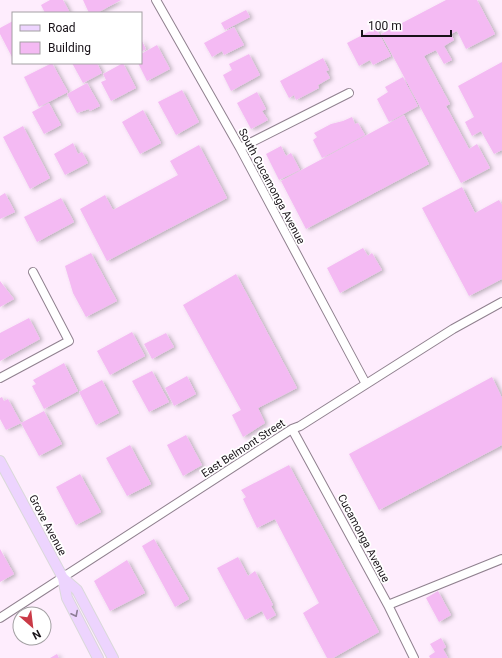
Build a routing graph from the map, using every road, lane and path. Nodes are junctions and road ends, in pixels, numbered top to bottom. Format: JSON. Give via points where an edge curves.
{"nodes":[{"id":1,"x":156,"y":0,"type":"edge"},
{"id":2,"x":349,"y":93,"type":"dead end"},
{"id":3,"x":240,"y":148,"type":"junction"},
{"id":4,"x":33,"y":272,"type":"dead end"},
{"id":5,"x":502,"y":302,"type":"edge"},
{"id":6,"x":0,"y":378,"type":"edge"},
{"id":7,"x":366,"y":384,"type":"junction"},
{"id":8,"x":292,"y":429,"type":"junction"},
{"id":9,"x":0,"y":461,"type":"edge"},
{"id":10,"x":502,"y":559,"type":"edge"},
{"id":11,"x":63,"y":578,"type":"junction"},
{"id":12,"x":388,"y":605,"type":"junction"},
{"id":13,"x":0,"y":618,"type":"edge"},
{"id":14,"x":98,"y":658,"type":"edge"},
{"id":15,"x":113,"y":658,"type":"edge"},
{"id":16,"x":414,"y":658,"type":"edge"}],
"edges":[{"from":1,"to":3,"type":"street","name":"South Cucamonga Avenue"},
{"from":2,"to":3,"type":"street"},
{"from":3,"to":7,"type":"street","name":"South Cucamonga Avenue"},
{"from":4,"to":6,"type":"street","via":[[69,341]]},
{"from":5,"to":7,"type":"street","name":"East Belmont Street","via":[[453,329]]},
{"from":7,"to":8,"type":"street","name":"East Belmont Street"},
{"from":8,"to":11,"type":"street","name":"East Belmont Street"},
{"from":8,"to":12,"type":"street","name":"Cucamonga Avenue"},
{"from":9,"to":11,"type":"main road","name":"Grove Avenue"},
{"from":10,"to":12,"type":"street"},
{"from":11,"to":13,"type":"street","name":"East Belmont Street"},
{"from":11,"to":14,"type":"main road","name":"Grove Avenue","one_way":true,"via":[[67,598]]},
{"from":11,"to":15,"type":"main road","name":"Grove Avenue","via":[[77,590]]},
{"from":12,"to":16,"type":"street","name":"Cucamonga Avenue"}]}
